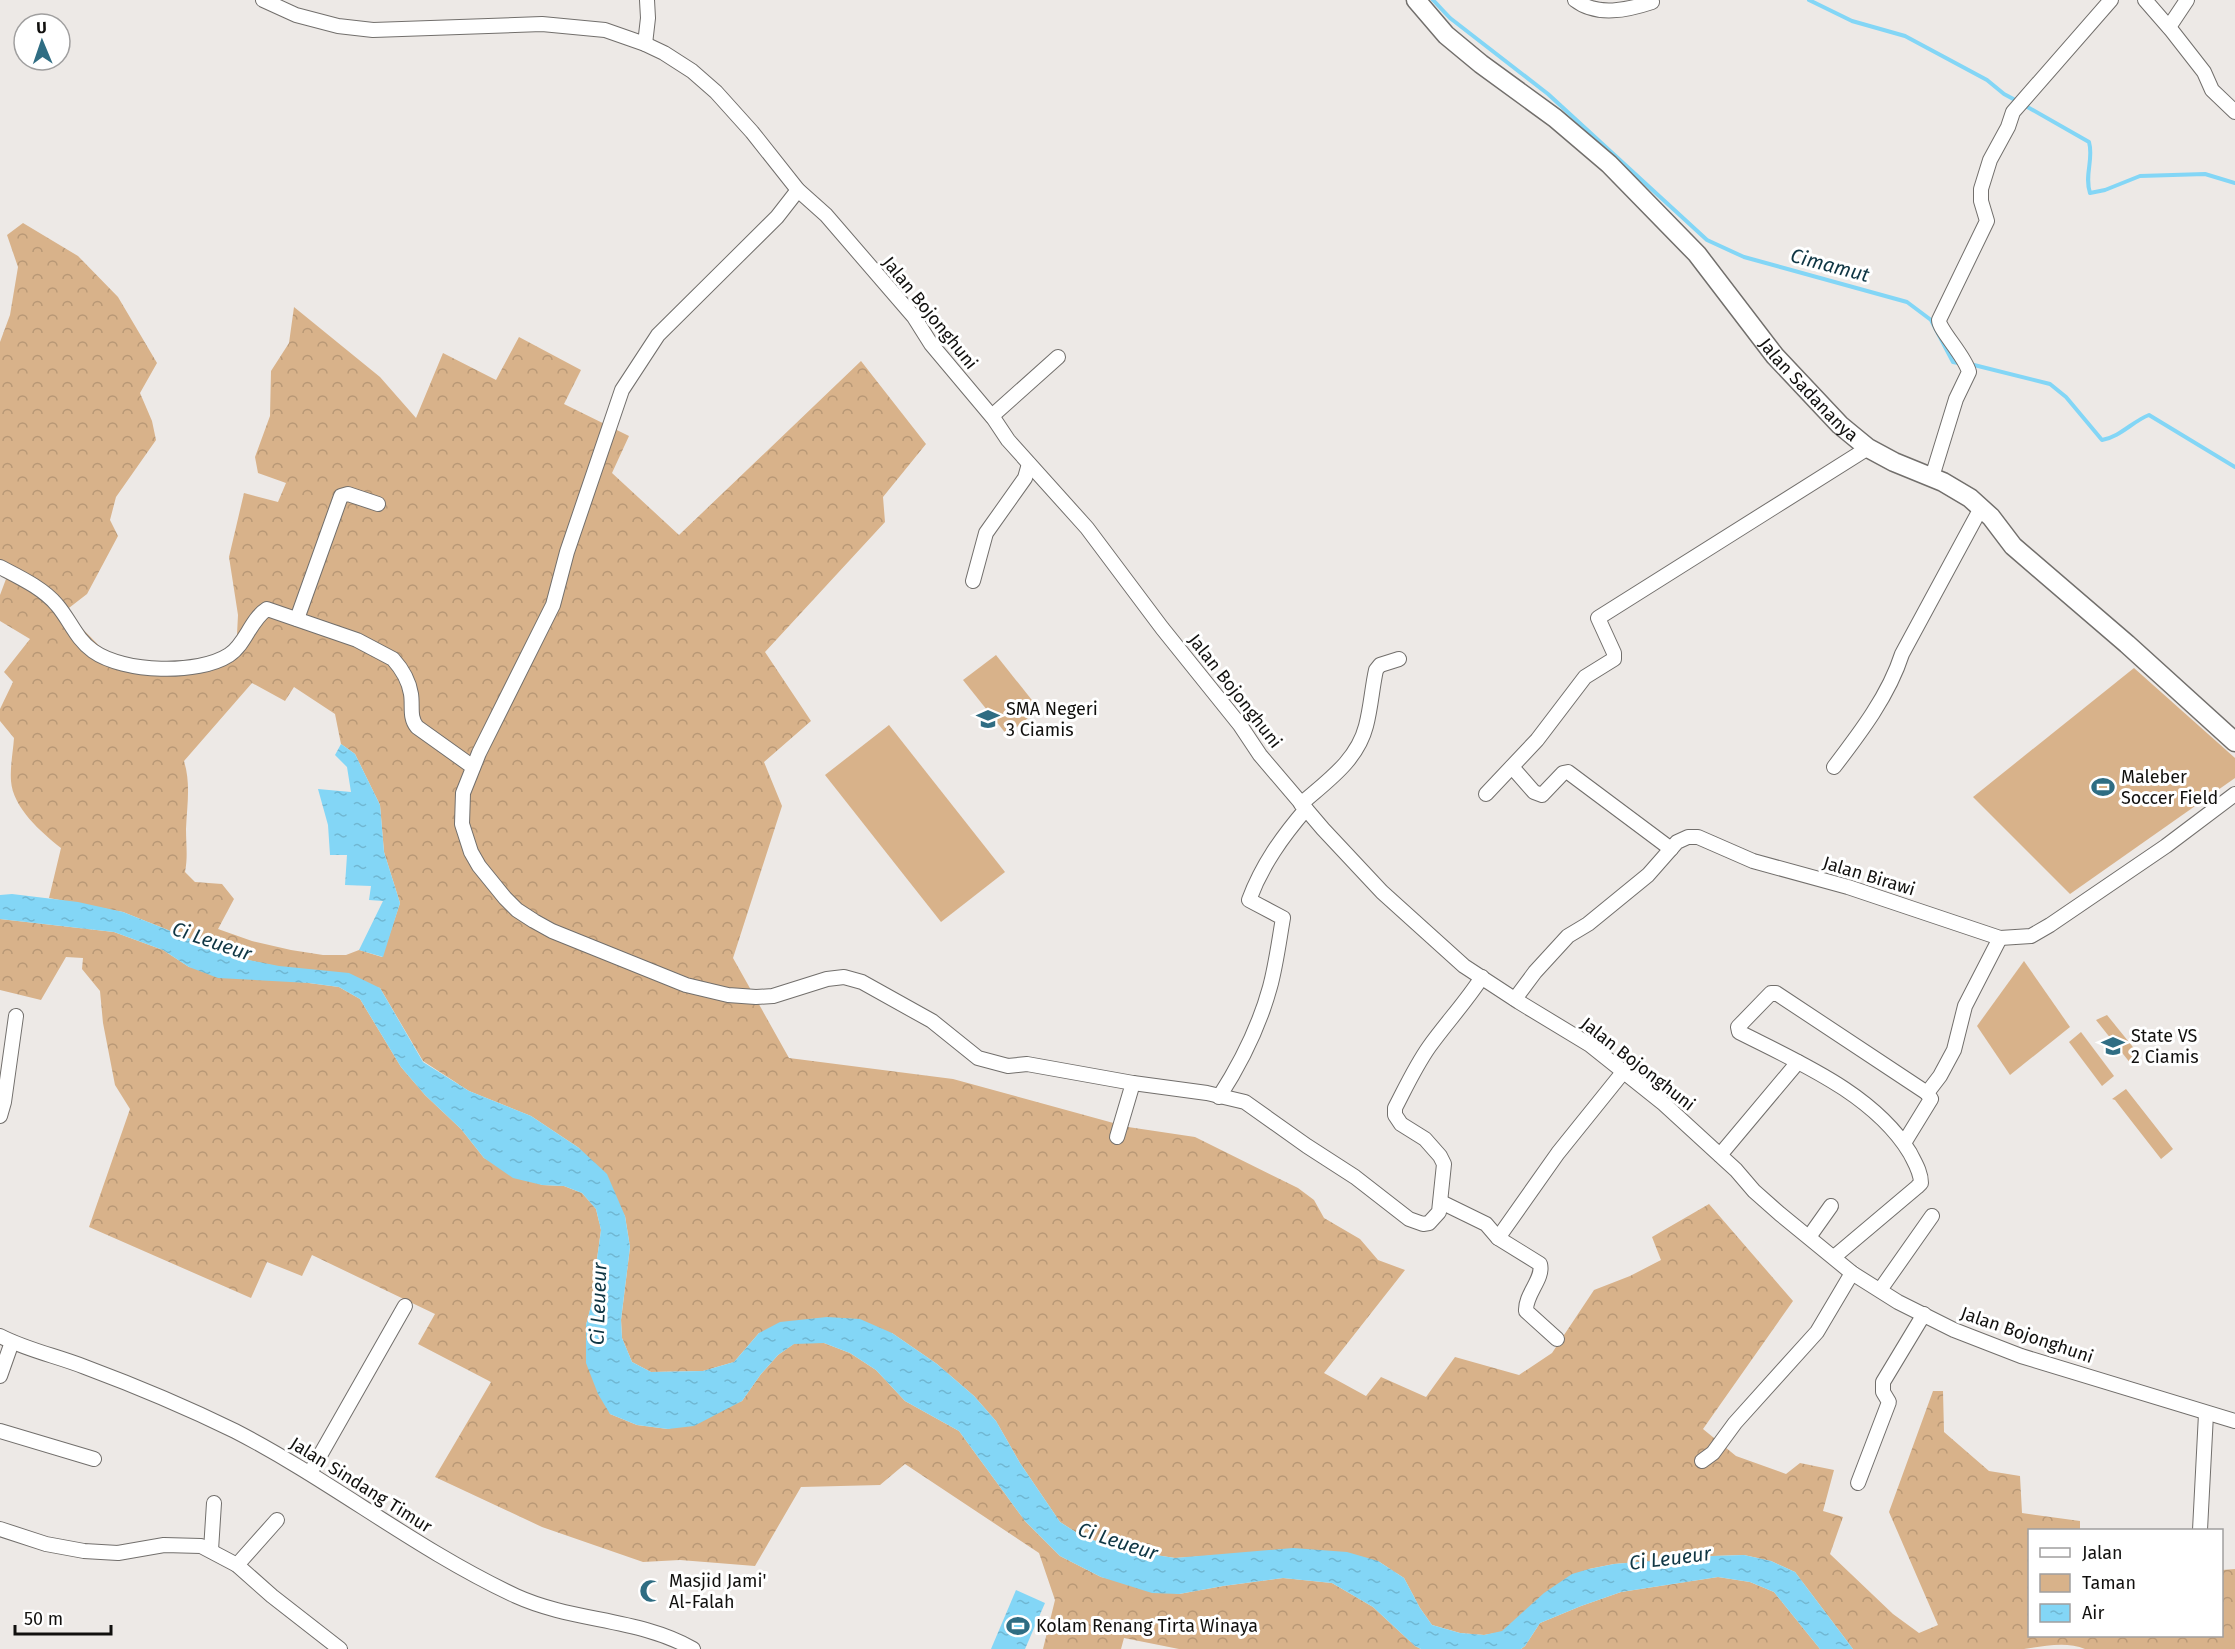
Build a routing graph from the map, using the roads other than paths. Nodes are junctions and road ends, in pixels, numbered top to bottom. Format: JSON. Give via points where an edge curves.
{"nodes":[{"id":1,"x":264,"y":0,"type":"edge"},
{"id":2,"x":647,"y":0,"type":"edge"},
{"id":3,"x":1416,"y":0,"type":"edge"},
{"id":4,"x":1575,"y":0,"type":"edge"},
{"id":5,"x":2111,"y":0,"type":"edge"},
{"id":6,"x":2145,"y":0,"type":"edge"},
{"id":7,"x":2187,"y":0,"type":"edge"},
{"id":8,"x":1652,"y":2,"type":"dead end"},
{"id":9,"x":2169,"y":27,"type":"junction"},
{"id":10,"x":645,"y":44,"type":"junction"},
{"id":11,"x":2235,"y":112,"type":"edge"},
{"id":12,"x":798,"y":190,"type":"junction"},
{"id":13,"x":1058,"y":357,"type":"dead end"},
{"id":14,"x":992,"y":416,"type":"junction"},
{"id":15,"x":1868,"y":448,"type":"junction"},
{"id":16,"x":1029,"y":464,"type":"junction"},
{"id":17,"x":1932,"y":477,"type":"junction"},
{"id":18,"x":378,"y":504,"type":"dead end"},
{"id":19,"x":1981,"y":508,"type":"junction"},
{"id":20,"x":0,"y":567,"type":"edge"},
{"id":21,"x":973,"y":581,"type":"dead end"},
{"id":22,"x":297,"y":619,"type":"junction"},
{"id":23,"x":1398,"y":659,"type":"dead end"},
{"id":24,"x":2235,"y":742,"type":"edge"},
{"id":25,"x":473,"y":767,"type":"junction"},
{"id":26,"x":1512,"y":767,"type":"junction"},
{"id":27,"x":1834,"y":767,"type":"dead end"},
{"id":28,"x":1486,"y":794,"type":"dead end"},
{"id":29,"x":2235,"y":794,"type":"edge"},
{"id":30,"x":1303,"y":806,"type":"junction"},
{"id":31,"x":1671,"y":849,"type":"junction"},
{"id":32,"x":2000,"y":938,"type":"junction"},
{"id":33,"x":1482,"y":977,"type":"junction"},
{"id":34,"x":1515,"y":999,"type":"junction"},
{"id":35,"x":16,"y":1016,"type":"dead end"},
{"id":36,"x":1798,"y":1062,"type":"junction"},
{"id":37,"x":1624,"y":1071,"type":"junction"},
{"id":38,"x":1133,"y":1083,"type":"junction"},
{"id":39,"x":1927,"y":1093,"type":"junction"},
{"id":40,"x":1219,"y":1097,"type":"junction"},
{"id":41,"x":0,"y":1116,"type":"edge"},
{"id":42,"x":1117,"y":1137,"type":"dead end"},
{"id":43,"x":1904,"y":1143,"type":"junction"},
{"id":44,"x":1720,"y":1155,"type":"junction"},
{"id":45,"x":1441,"y":1202,"type":"junction"},
{"id":46,"x":1832,"y":1206,"type":"dead end"},
{"id":47,"x":1932,"y":1216,"type":"dead end"},
{"id":48,"x":1809,"y":1237,"type":"junction"},
{"id":49,"x":1498,"y":1238,"type":"junction"},
{"id":50,"x":1834,"y":1257,"type":"junction"},
{"id":51,"x":1852,"y":1273,"type":"junction"},
{"id":52,"x":1880,"y":1290,"type":"junction"},
{"id":53,"x":405,"y":1306,"type":"dead end"},
{"id":54,"x":1924,"y":1314,"type":"junction"},
{"id":55,"x":6,"y":1339,"type":"edge"},
{"id":56,"x":1557,"y":1339,"type":"dead end"},
{"id":57,"x":0,"y":1376,"type":"edge"},
{"id":58,"x":2206,"y":1414,"type":"junction"},
{"id":59,"x":2235,"y":1421,"type":"edge"},
{"id":60,"x":0,"y":1431,"type":"edge"},
{"id":61,"x":94,"y":1459,"type":"dead end"},
{"id":62,"x":1702,"y":1461,"type":"dead end"},
{"id":63,"x":310,"y":1473,"type":"junction"},
{"id":64,"x":1858,"y":1484,"type":"dead end"},
{"id":65,"x":214,"y":1503,"type":"dead end"},
{"id":66,"x":277,"y":1520,"type":"dead end"},
{"id":67,"x":0,"y":1529,"type":"edge"},
{"id":68,"x":2199,"y":1529,"type":"edge"},
{"id":69,"x":211,"y":1550,"type":"junction"},
{"id":70,"x":237,"y":1565,"type":"junction"},
{"id":71,"x":340,"y":1649,"type":"edge"},
{"id":72,"x":693,"y":1649,"type":"edge"}],
"edges":[{"from":1,"to":10,"type":"street","name":"Jalan Bojonghuni","via":[[296,15],[338,26],[373,30],[490,24],[574,26],[605,30]]},
{"from":2,"to":10,"type":"street"},
{"from":3,"to":15,"type":"street","name":"Jalan Sadananya","via":[[1446,35],[1578,136],[1616,171],[1697,254],[1774,356],[1840,426]]},
{"from":4,"to":8,"type":"street","via":[[1595,9],[1613,10]]},
{"from":5,"to":17,"type":"street","via":[[2021,102],[1987,169],[1980,196],[1987,221],[1939,320],[1968,374],[1956,399]]},
{"from":6,"to":9,"type":"street"},
{"from":7,"to":9,"type":"street"},
{"from":9,"to":11,"type":"street","via":[[2204,72],[2212,90]]},
{"from":10,"to":12,"type":"street","name":"Jalan Bojonghuni","via":[[692,70],[716,92]]},
{"from":12,"to":14,"type":"street","name":"Jalan Bojonghuni","via":[[826,215],[914,317],[931,344]]},
{"from":12,"to":25,"type":"street","via":[[777,217],[658,335],[622,390],[553,605]]},
{"from":13,"to":14,"type":"street"},
{"from":14,"to":16,"type":"street","name":"Jalan Bojonghuni"},
{"from":15,"to":17,"type":"street","name":"Jalan Sadananya"},
{"from":15,"to":26,"type":"street","via":[[1598,618],[1614,658],[1586,677]]},
{"from":16,"to":21,"type":"street","via":[[1025,478],[986,532]]},
{"from":16,"to":30,"type":"street","name":"Jalan Bojonghuni","via":[[1087,528]]},
{"from":17,"to":19,"type":"street","name":"Jalan Sadananya"},
{"from":18,"to":22,"type":"street","via":[[348,494],[341,496]]},
{"from":19,"to":24,"type":"street","name":"Jalan Sadananya","via":[[2013,546]]},
{"from":19,"to":27,"type":"street","via":[[1908,644],[1895,677]]},
{"from":20,"to":22,"type":"street","via":[[51,599],[92,651],[124,664],[175,669],[207,665],[231,654],[267,609]]},
{"from":22,"to":25,"type":"street","via":[[357,640],[393,659],[409,686],[412,721]]},
{"from":23,"to":30,"type":"street","via":[[1376,670],[1366,725],[1357,748]]},
{"from":25,"to":38,"type":"street","via":[[461,810],[471,852],[517,910],[552,931],[686,985],[728,995],[773,996],[835,977],[854,979],[932,1021],[978,1058],[1008,1066],[1027,1064]]},
{"from":26,"to":28,"type":"street"},
{"from":26,"to":31,"type":"street","via":[[1534,792],[1542,795],[1568,772]]},
{"from":29,"to":32,"type":"street","name":"Jalan Birawi","via":[[2050,925],[2031,936]]},
{"from":30,"to":33,"type":"street","name":"Jalan Bojonghuni","via":[[1382,892],[1464,966]]},
{"from":30,"to":40,"type":"street","via":[[1258,876],[1249,900],[1283,918],[1270,987],[1257,1024],[1240,1064]]},
{"from":31,"to":32,"type":"street","name":"Jalan Birawi","via":[[1688,837],[1698,837],[1754,861],[1848,887]]},
{"from":31,"to":34,"type":"street","name":"Jalan Birawi","via":[[1648,875],[1568,936]]},
{"from":32,"to":39,"type":"street","via":[[1965,1006],[1954,1050]]},
{"from":33,"to":34,"type":"street","name":"Jalan Bojonghuni"},
{"from":33,"to":45,"type":"street","via":[[1415,1067],[1395,1108],[1401,1124],[1425,1139],[1444,1164]]},
{"from":34,"to":37,"type":"street","name":"Jalan Bojonghuni"},
{"from":35,"to":41,"type":"street"},
{"from":36,"to":39,"type":"street","via":[[1738,1032],[1738,1027],[1771,993]]},
{"from":36,"to":43,"type":"street","via":[[1857,1099]]},
{"from":36,"to":44,"type":"street"},
{"from":37,"to":44,"type":"street","name":"Jalan Bojonghuni"},
{"from":37,"to":49,"type":"street","via":[[1558,1153]]},
{"from":38,"to":40,"type":"street"},
{"from":38,"to":42,"type":"street"},
{"from":39,"to":43,"type":"street","via":[[1931,1099]]},
{"from":40,"to":45,"type":"street","via":[[1245,1102],[1364,1183],[1409,1219],[1429,1223],[1439,1212]]},
{"from":43,"to":50,"type":"street","via":[[1919,1170],[1921,1183]]},
{"from":44,"to":48,"type":"street","name":"Jalan Bojonghuni","via":[[1754,1191]]},
{"from":45,"to":49,"type":"street","via":[[1486,1224]]},
{"from":46,"to":48,"type":"street"},
{"from":47,"to":52,"type":"street"},
{"from":48,"to":50,"type":"street","name":"Jalan Bojonghuni"},
{"from":49,"to":56,"type":"street","via":[[1540,1263],[1526,1311]]},
{"from":50,"to":51,"type":"street","name":"Jalan Bojonghuni"},
{"from":51,"to":52,"type":"street","name":"Jalan Bojonghuni"},
{"from":51,"to":62,"type":"street","via":[[1817,1332]]},
{"from":52,"to":54,"type":"street","name":"Jalan Bojonghuni"},
{"from":53,"to":63,"type":"street"},
{"from":54,"to":58,"type":"street","name":"Jalan Bojonghuni","via":[[2021,1356]]},
{"from":54,"to":64,"type":"street","via":[[1883,1382],[1889,1402]]},
{"from":55,"to":57,"type":"street"},
{"from":55,"to":63,"type":"street","name":"Jalan Sindang Timur","via":[[170,1400]]},
{"from":58,"to":59,"type":"street","name":"Jalan Bojonghuni"},
{"from":58,"to":68,"type":"street"},
{"from":60,"to":61,"type":"street"},
{"from":63,"to":72,"type":"street","name":"Jalan Sindang Timur","via":[[438,1555],[519,1597],[639,1627],[675,1638]]},
{"from":65,"to":69,"type":"street"},
{"from":66,"to":70,"type":"street"},
{"from":67,"to":69,"type":"street","via":[[84,1551],[118,1553],[164,1545]]},
{"from":69,"to":70,"type":"street"},
{"from":70,"to":71,"type":"street"}]}
